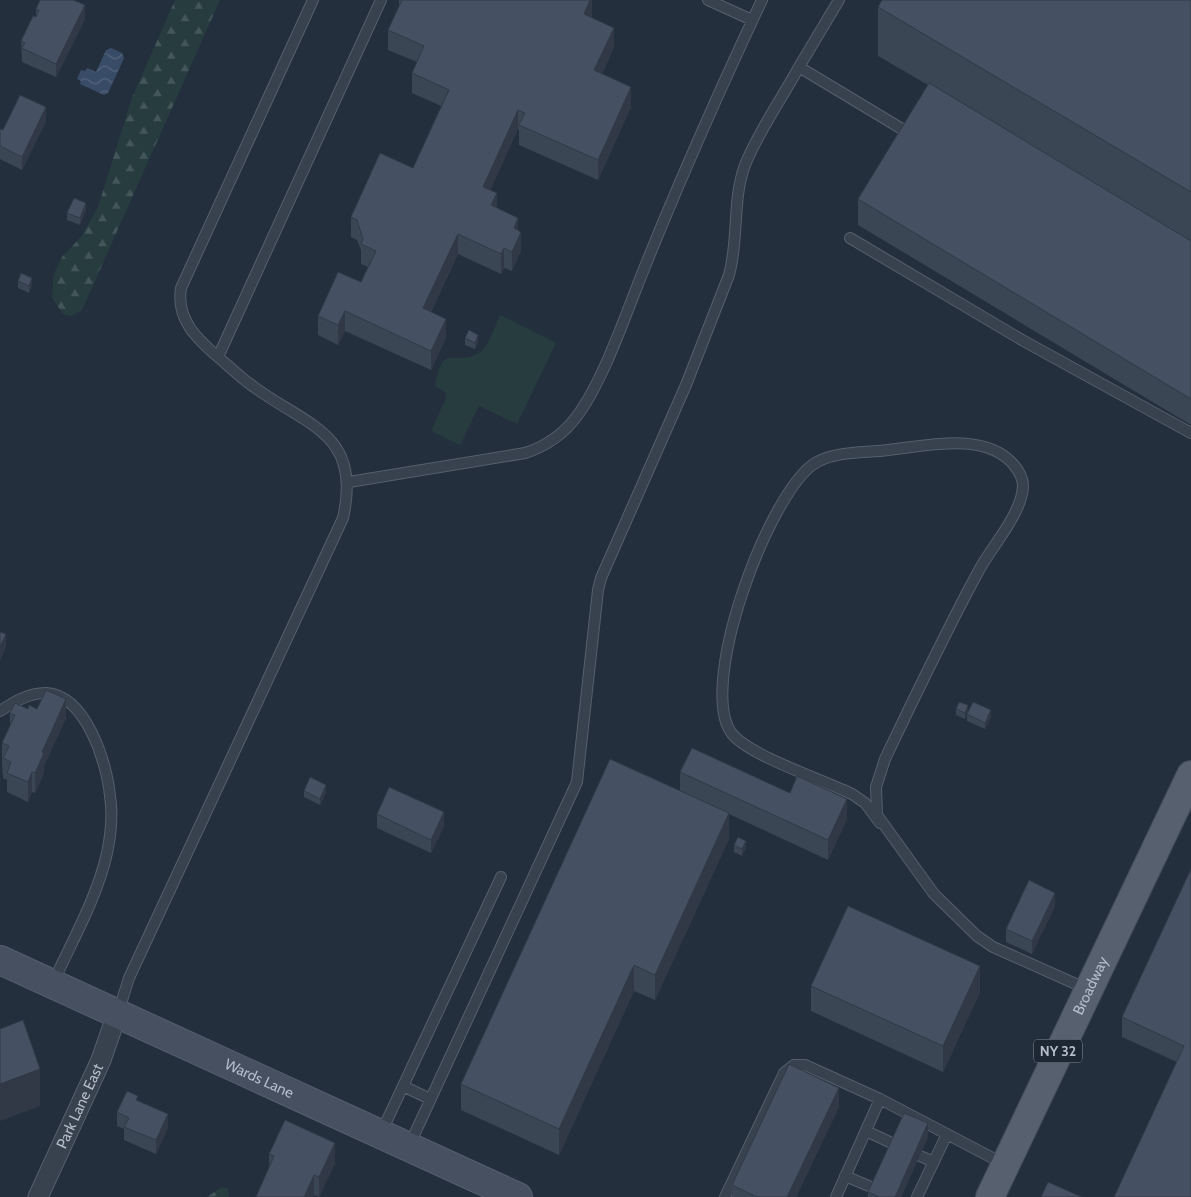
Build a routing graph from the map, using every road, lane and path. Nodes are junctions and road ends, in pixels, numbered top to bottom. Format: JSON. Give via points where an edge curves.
{"nodes":[{"id":1,"x":313,"y":0,"type":"edge"},
{"id":2,"x":381,"y":0,"type":"edge"},
{"id":3,"x":708,"y":0,"type":"edge"},
{"id":4,"x":762,"y":0,"type":"edge"},
{"id":5,"x":839,"y":0,"type":"edge"},
{"id":6,"x":752,"y":20,"type":"junction"},
{"id":7,"x":799,"y":67,"type":"junction"},
{"id":8,"x":913,"y":135,"type":"edge"},
{"id":9,"x":850,"y":238,"type":"dead end"},
{"id":10,"x":218,"y":357,"type":"junction"},
{"id":11,"x":1191,"y":433,"type":"edge"},
{"id":12,"x":349,"y":482,"type":"junction"},
{"id":13,"x":0,"y":711,"type":"edge"},
{"id":14,"x":1191,"y":775,"type":"edge"},
{"id":15,"x":880,"y":823,"type":"junction"},
{"id":16,"x":501,"y":877,"type":"dead end"},
{"id":17,"x":0,"y":960,"type":"edge"},
{"id":18,"x":52,"y":984,"type":"junction"},
{"id":19,"x":1088,"y":990,"type":"junction"},
{"id":20,"x":117,"y":1014,"type":"junction"},
{"id":21,"x":403,"y":1086,"type":"junction"},
{"id":22,"x":880,"y":1099,"type":"junction"},
{"id":23,"x":430,"y":1100,"type":"junction"},
{"id":24,"x":866,"y":1131,"type":"junction"},
{"id":25,"x":381,"y":1134,"type":"junction"},
{"id":26,"x":947,"y":1134,"type":"junction"},
{"id":27,"x":896,"y":1145,"type":"edge"},
{"id":28,"x":408,"y":1147,"type":"junction"},
{"id":29,"x":920,"y":1156,"type":"edge"},
{"id":30,"x":934,"y":1162,"type":"junction"},
{"id":31,"x":1005,"y":1165,"type":"junction"},
{"id":32,"x":845,"y":1176,"type":"junction"},
{"id":33,"x":876,"y":1189,"type":"edge"},
{"id":34,"x":38,"y":1197,"type":"edge"},
{"id":35,"x":518,"y":1197,"type":"edge"},
{"id":36,"x":725,"y":1197,"type":"edge"},
{"id":37,"x":836,"y":1197,"type":"edge"},
{"id":38,"x":917,"y":1197,"type":"edge"},
{"id":39,"x":990,"y":1197,"type":"edge"}],
"edges":[{"from":1,"to":10,"type":"lane","via":[[181,288],[180,309],[188,326]]},
{"from":2,"to":10,"type":"lane"},
{"from":3,"to":6,"type":"lane"},
{"from":4,"to":6,"type":"lane"},
{"from":5,"to":7,"type":"lane"},
{"from":6,"to":12,"type":"lane","via":[[601,370],[568,428],[542,448],[525,453]]},
{"from":7,"to":8,"type":"lane"},
{"from":7,"to":23,"type":"lane","via":[[745,165],[737,210],[734,258],[729,275],[686,385],[600,582],[577,782]]},
{"from":9,"to":11,"type":"lane","via":[[1022,340]]},
{"from":10,"to":12,"type":"lane","via":[[254,387],[320,429],[340,452]]},
{"from":12,"to":20,"type":"lane","via":[[343,518],[129,978]]},
{"from":13,"to":18,"type":"lane","via":[[32,694],[50,694],[65,700],[82,716],[90,731],[102,757],[108,783],[111,825],[104,866]]},
{"from":14,"to":19,"type":"main road","name":"Broadway","number":"NY 32"},
{"from":15,"to":15,"type":"lane","via":[[875,797],[885,759],[979,569],[1014,514],[1022,495],[1023,480],[1016,467],[1002,454],[983,447],[953,444],[836,456],[816,462],[807,469],[777,509],[745,586],[726,648],[722,713],[734,736],[762,754],[852,794],[864,802]]},
{"from":15,"to":19,"type":"lane","via":[[934,894],[977,936],[1002,951]]},
{"from":16,"to":21,"type":"lane"},
{"from":17,"to":18,"type":"street","name":"Wards Lane"},
{"from":18,"to":20,"type":"street","name":"Wards Lane"},
{"from":19,"to":31,"type":"main road","name":"Broadway","number":"NY 32"},
{"from":20,"to":25,"type":"street","name":"Wards Lane"},
{"from":20,"to":34,"type":"street","name":"Park Lane East","via":[[101,1060]]},
{"from":21,"to":23,"type":"lane"},
{"from":21,"to":25,"type":"lane"},
{"from":22,"to":24,"type":"lane"},
{"from":22,"to":26,"type":"lane"},
{"from":22,"to":36,"type":"lane","via":[[805,1064],[794,1065],[784,1073]]},
{"from":23,"to":28,"type":"lane"},
{"from":24,"to":27,"type":"lane"},
{"from":24,"to":32,"type":"lane"},
{"from":25,"to":28,"type":"street","name":"Wards Lane"},
{"from":26,"to":30,"type":"lane"},
{"from":26,"to":31,"type":"lane"},
{"from":28,"to":35,"type":"street","name":"Wards Lane"},
{"from":29,"to":30,"type":"lane"},
{"from":30,"to":38,"type":"lane"},
{"from":31,"to":39,"type":"main road","name":"Broadway","number":"NY 32"},
{"from":32,"to":33,"type":"lane"},
{"from":32,"to":37,"type":"lane"}]}
